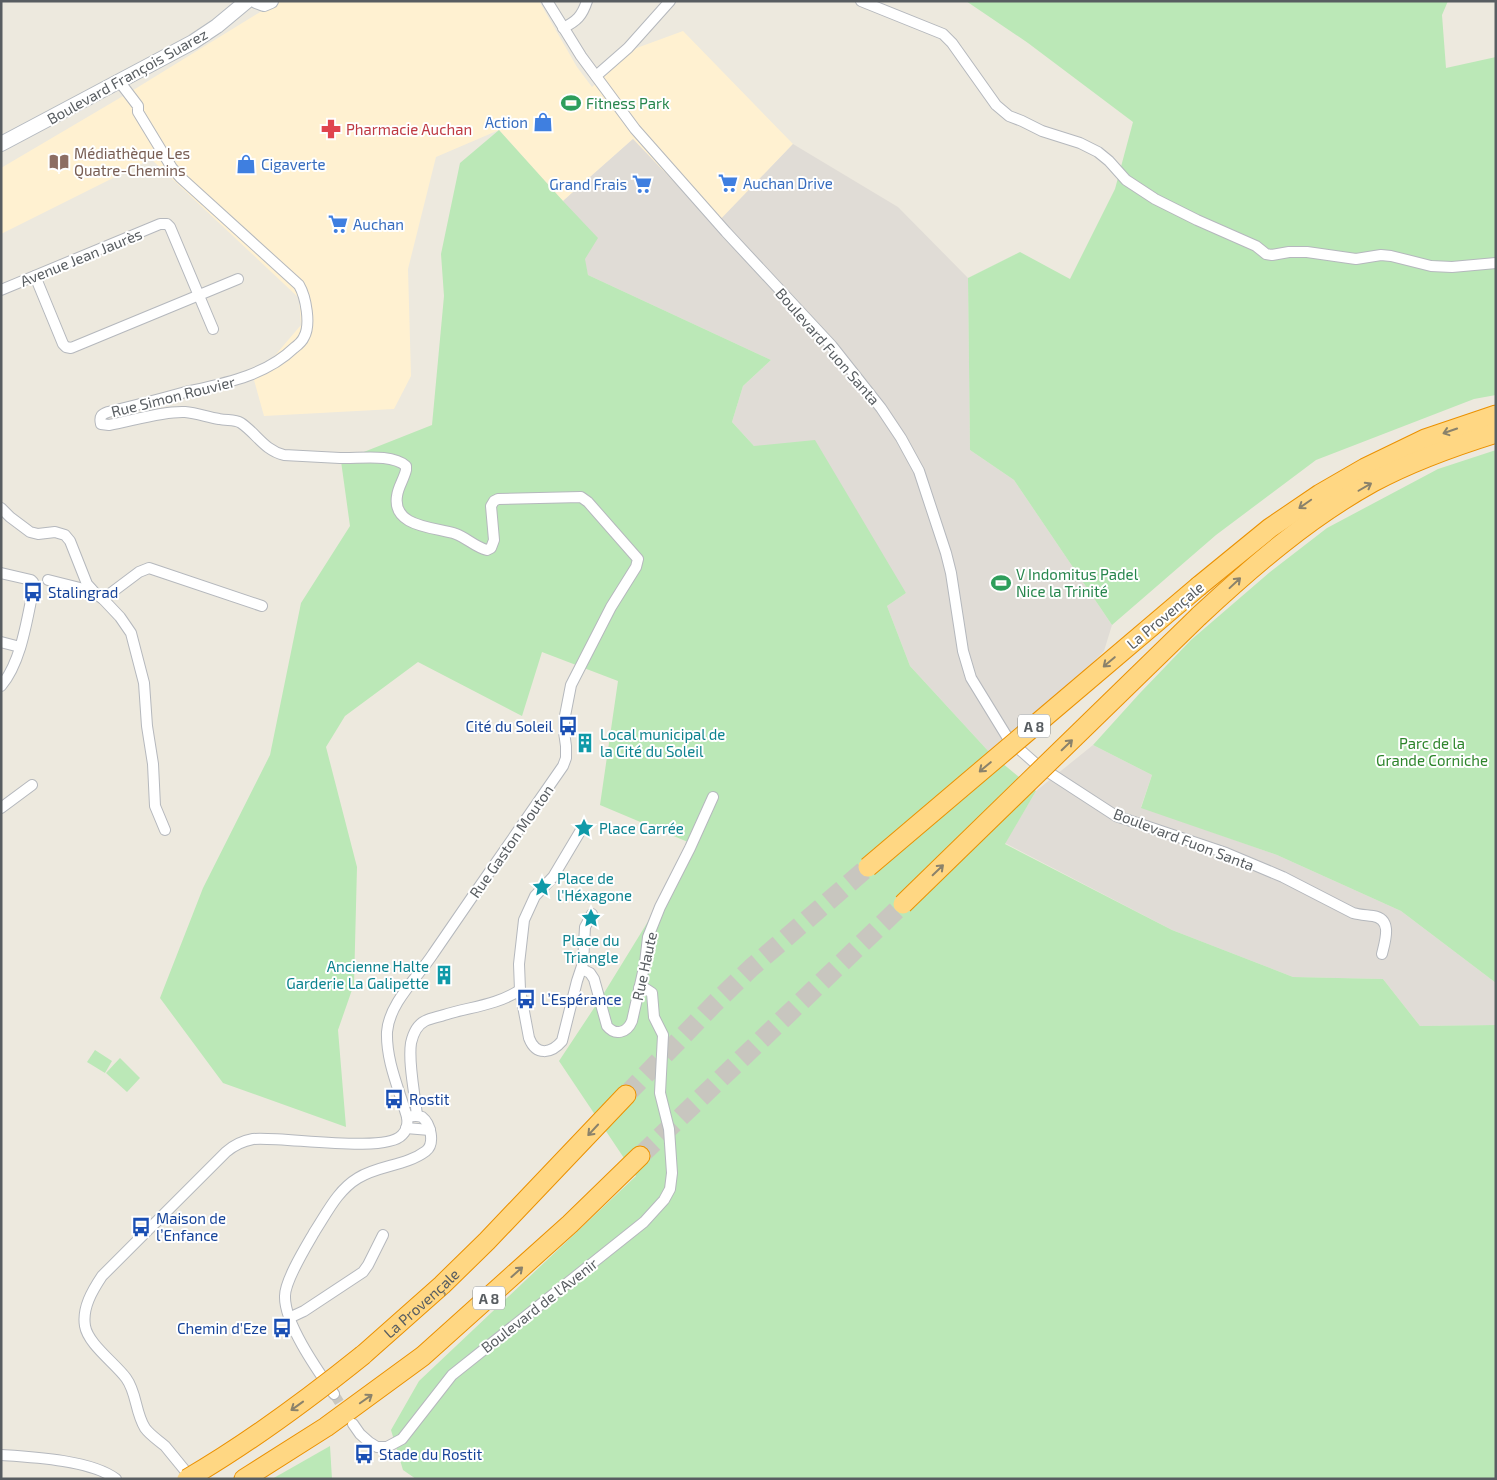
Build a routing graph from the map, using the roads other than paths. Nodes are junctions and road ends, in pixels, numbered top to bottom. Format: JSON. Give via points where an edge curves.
{"nodes":[{"id":1,"x":247,"y":1,"type":"edge"},
{"id":2,"x":256,"y":1,"type":"edge"},
{"id":3,"x":271,"y":1,"type":"edge"},
{"id":4,"x":547,"y":1,"type":"edge"},
{"id":5,"x":587,"y":1,"type":"edge"},
{"id":6,"x":670,"y":1,"type":"edge"},
{"id":7,"x":861,"y":1,"type":"edge"},
{"id":8,"x":563,"y":28,"type":"junction"},
{"id":9,"x":596,"y":76,"type":"junction"},
{"id":10,"x":119,"y":81,"type":"junction"},
{"id":11,"x":1,"y":144,"type":"edge"},
{"id":12,"x":1496,"y":263,"type":"edge"},
{"id":13,"x":35,"y":276,"type":"junction"},
{"id":14,"x":238,"y":279,"type":"dead end"},
{"id":15,"x":1,"y":290,"type":"edge"},
{"id":16,"x":199,"y":294,"type":"junction"},
{"id":17,"x":213,"y":329,"type":"dead end"},
{"id":18,"x":1496,"y":415,"type":"edge"},
{"id":19,"x":1496,"y":433,"type":"edge"},
{"id":20,"x":1,"y":508,"type":"edge"},
{"id":21,"x":638,"y":559,"type":"joint"},
{"id":22,"x":1,"y":573,"type":"edge"},
{"id":23,"x":48,"y":580,"type":"dead end"},
{"id":24,"x":91,"y":589,"type":"junction"},
{"id":25,"x":103,"y":599,"type":"junction"},
{"id":26,"x":262,"y":606,"type":"dead end"},
{"id":27,"x":1,"y":642,"type":"edge"},
{"id":28,"x":20,"y":647,"type":"junction"},
{"id":29,"x":1,"y":686,"type":"edge"},
{"id":30,"x":32,"y":785,"type":"dead end"},
{"id":31,"x":713,"y":797,"type":"dead end"},
{"id":32,"x":1,"y":808,"type":"edge"},
{"id":33,"x":165,"y":830,"type":"dead end"},
{"id":34,"x":581,"y":830,"type":"dead end"},
{"id":35,"x":868,"y":867,"type":"tunnel mouth"},
{"id":36,"x":903,"y":904,"type":"tunnel mouth"},
{"id":37,"x":592,"y":914,"type":"dead end"},
{"id":38,"x":1382,"y":954,"type":"dead end"},
{"id":39,"x":582,"y":969,"type":"junction"},
{"id":40,"x":639,"y":988,"type":"junction"},
{"id":41,"x":520,"y":990,"type":"junction"},
{"id":42,"x":626,"y":1095,"type":"tunnel mouth"},
{"id":43,"x":412,"y":1116,"type":"junction"},
{"id":44,"x":406,"y":1128,"type":"junction"},
{"id":45,"x":430,"y":1130,"type":"junction"},
{"id":46,"x":640,"y":1156,"type":"tunnel mouth"},
{"id":47,"x":383,"y":1235,"type":"dead end"},
{"id":48,"x":288,"y":1318,"type":"junction"},
{"id":49,"x":334,"y":1394,"type":"tunnel mouth"},
{"id":50,"x":352,"y":1424,"type":"tunnel mouth"},
{"id":51,"x":1,"y":1456,"type":"edge"},
{"id":52,"x":116,"y":1479,"type":"edge"},
{"id":53,"x":187,"y":1479,"type":"edge"},
{"id":54,"x":192,"y":1479,"type":"edge"},
{"id":55,"x":244,"y":1479,"type":"edge"}],
"edges":[{"from":1,"to":10,"type":"main road","name":"Boulevard François Suarez","via":[[207,34]]},
{"from":2,"to":3,"type":"main road","via":[[264,4]]},
{"from":4,"to":8,"type":"street","name":"Boulevard Fuon Santa"},
{"from":5,"to":8,"type":"street","via":[[584,12]]},
{"from":6,"to":9,"type":"street","via":[[628,48]]},
{"from":7,"to":12,"type":"street","via":[[943,34],[1004,113],[1098,152],[1126,180],[1155,199],[1256,246],[1266,254],[1307,252],[1356,259],[1391,256],[1431,266],[1452,267]]},
{"from":8,"to":9,"type":"street","name":"Boulevard Fuon Santa"},
{"from":9,"to":38,"type":"street","name":"Boulevard Fuon Santa","via":[[642,137],[832,346],[901,438],[919,472],[946,553],[963,651],[972,678],[1009,740],[1036,764],[1116,816],[1226,853],[1353,913],[1382,919],[1387,931]]},
{"from":10,"to":11,"type":"main road","name":"Boulevard François Suarez"},
{"from":10,"to":21,"type":"street","name":"Rue Simon Rouvier","via":[[176,165],[180,177],[299,285],[305,300],[307,330],[289,353],[259,372],[108,412],[102,414],[101,424],[172,413],[199,413],[237,421],[271,450],[284,455],[401,462],[406,466],[396,498],[401,514],[420,526],[458,535],[487,550],[494,544],[491,506],[494,501],[581,498]]},
{"from":13,"to":15,"type":"street","name":"Avenue Jean Jaurès"},
{"from":13,"to":16,"type":"street","name":"Avenue Jean Jaurès","via":[[166,224]]},
{"from":13,"to":16,"type":"street","via":[[63,344],[71,348]]},
{"from":14,"to":16,"type":"street"},
{"from":16,"to":17,"type":"street"},
{"from":18,"to":35,"type":"highway","name":"La Provençale","number":"A 8","one_way":true,"bridge":true,"via":[[1425,439],[1358,472],[1270,528]]},
{"from":36,"to":19,"type":"highway","name":"La Provençale","number":"A 8","one_way":true,"bridge":true,"via":[[1199,616],[1272,551],[1306,524],[1374,482],[1416,461]]},
{"from":20,"to":24,"type":"street","via":[[30,532],[65,535]]},
{"from":21,"to":43,"type":"street","name":"Rue Gaston Mouton","via":[[571,685],[564,722],[566,758],[563,766],[392,1012],[387,1032],[389,1054]]},
{"from":22,"to":28,"type":"street","via":[[33,582]]},
{"from":23,"to":24,"type":"street"},
{"from":24,"to":25,"type":"street"},
{"from":25,"to":26,"type":"street","via":[[149,568]]},
{"from":25,"to":33,"type":"street","via":[[132,633],[144,683],[155,806]]},
{"from":27,"to":28,"type":"street"},
{"from":28,"to":29,"type":"street"},
{"from":30,"to":32,"type":"street"},
{"from":31,"to":40,"type":"street","name":"Rue Haute","via":[[648,937]]},
{"from":34,"to":41,"type":"street","via":[[553,877],[535,896],[524,920]]},
{"from":37,"to":39,"type":"street","via":[[585,927]]},
{"from":39,"to":40,"type":"street","name":"Rue Haute","via":[[594,979],[604,1021],[610,1030],[621,1032],[630,1027]]},
{"from":39,"to":41,"type":"street","via":[[562,1041],[551,1051],[544,1052],[532,1045]]},
{"from":40,"to":50,"type":"street","name":"Boulevard de l'Avenir","via":[[652,993],[654,1016],[663,1036],[660,1093],[669,1129],[672,1173],[670,1189],[664,1200],[644,1222],[452,1375],[402,1439],[387,1447],[377,1447]]},
{"from":41,"to":43,"type":"street","via":[[488,1005],[434,1018],[418,1026],[411,1049]]},
{"from":42,"to":53,"type":"highway","name":"La Provençale","one_way":true,"bridge":true,"via":[[487,1241],[364,1355],[280,1419]]},
{"from":43,"to":44,"type":"street"},
{"from":43,"to":45,"type":"street","via":[[424,1120]]},
{"from":44,"to":45,"type":"street"},
{"from":44,"to":54,"type":"street","via":[[396,1139],[371,1143],[261,1139],[235,1145],[102,1276],[94,1288],[86,1308],[88,1333],[131,1385],[146,1428]]},
{"from":45,"to":48,"type":"street","via":[[430,1147],[426,1151],[411,1160],[364,1175],[338,1196],[287,1284]]},
{"from":55,"to":46,"type":"highway","number":"A 8","one_way":true,"via":[[326,1427],[423,1356],[570,1224]]},
{"from":47,"to":48,"type":"street","via":[[363,1272]]},
{"from":48,"to":49,"type":"street"},
{"from":51,"to":52,"type":"street","via":[[76,1464]]}]}
